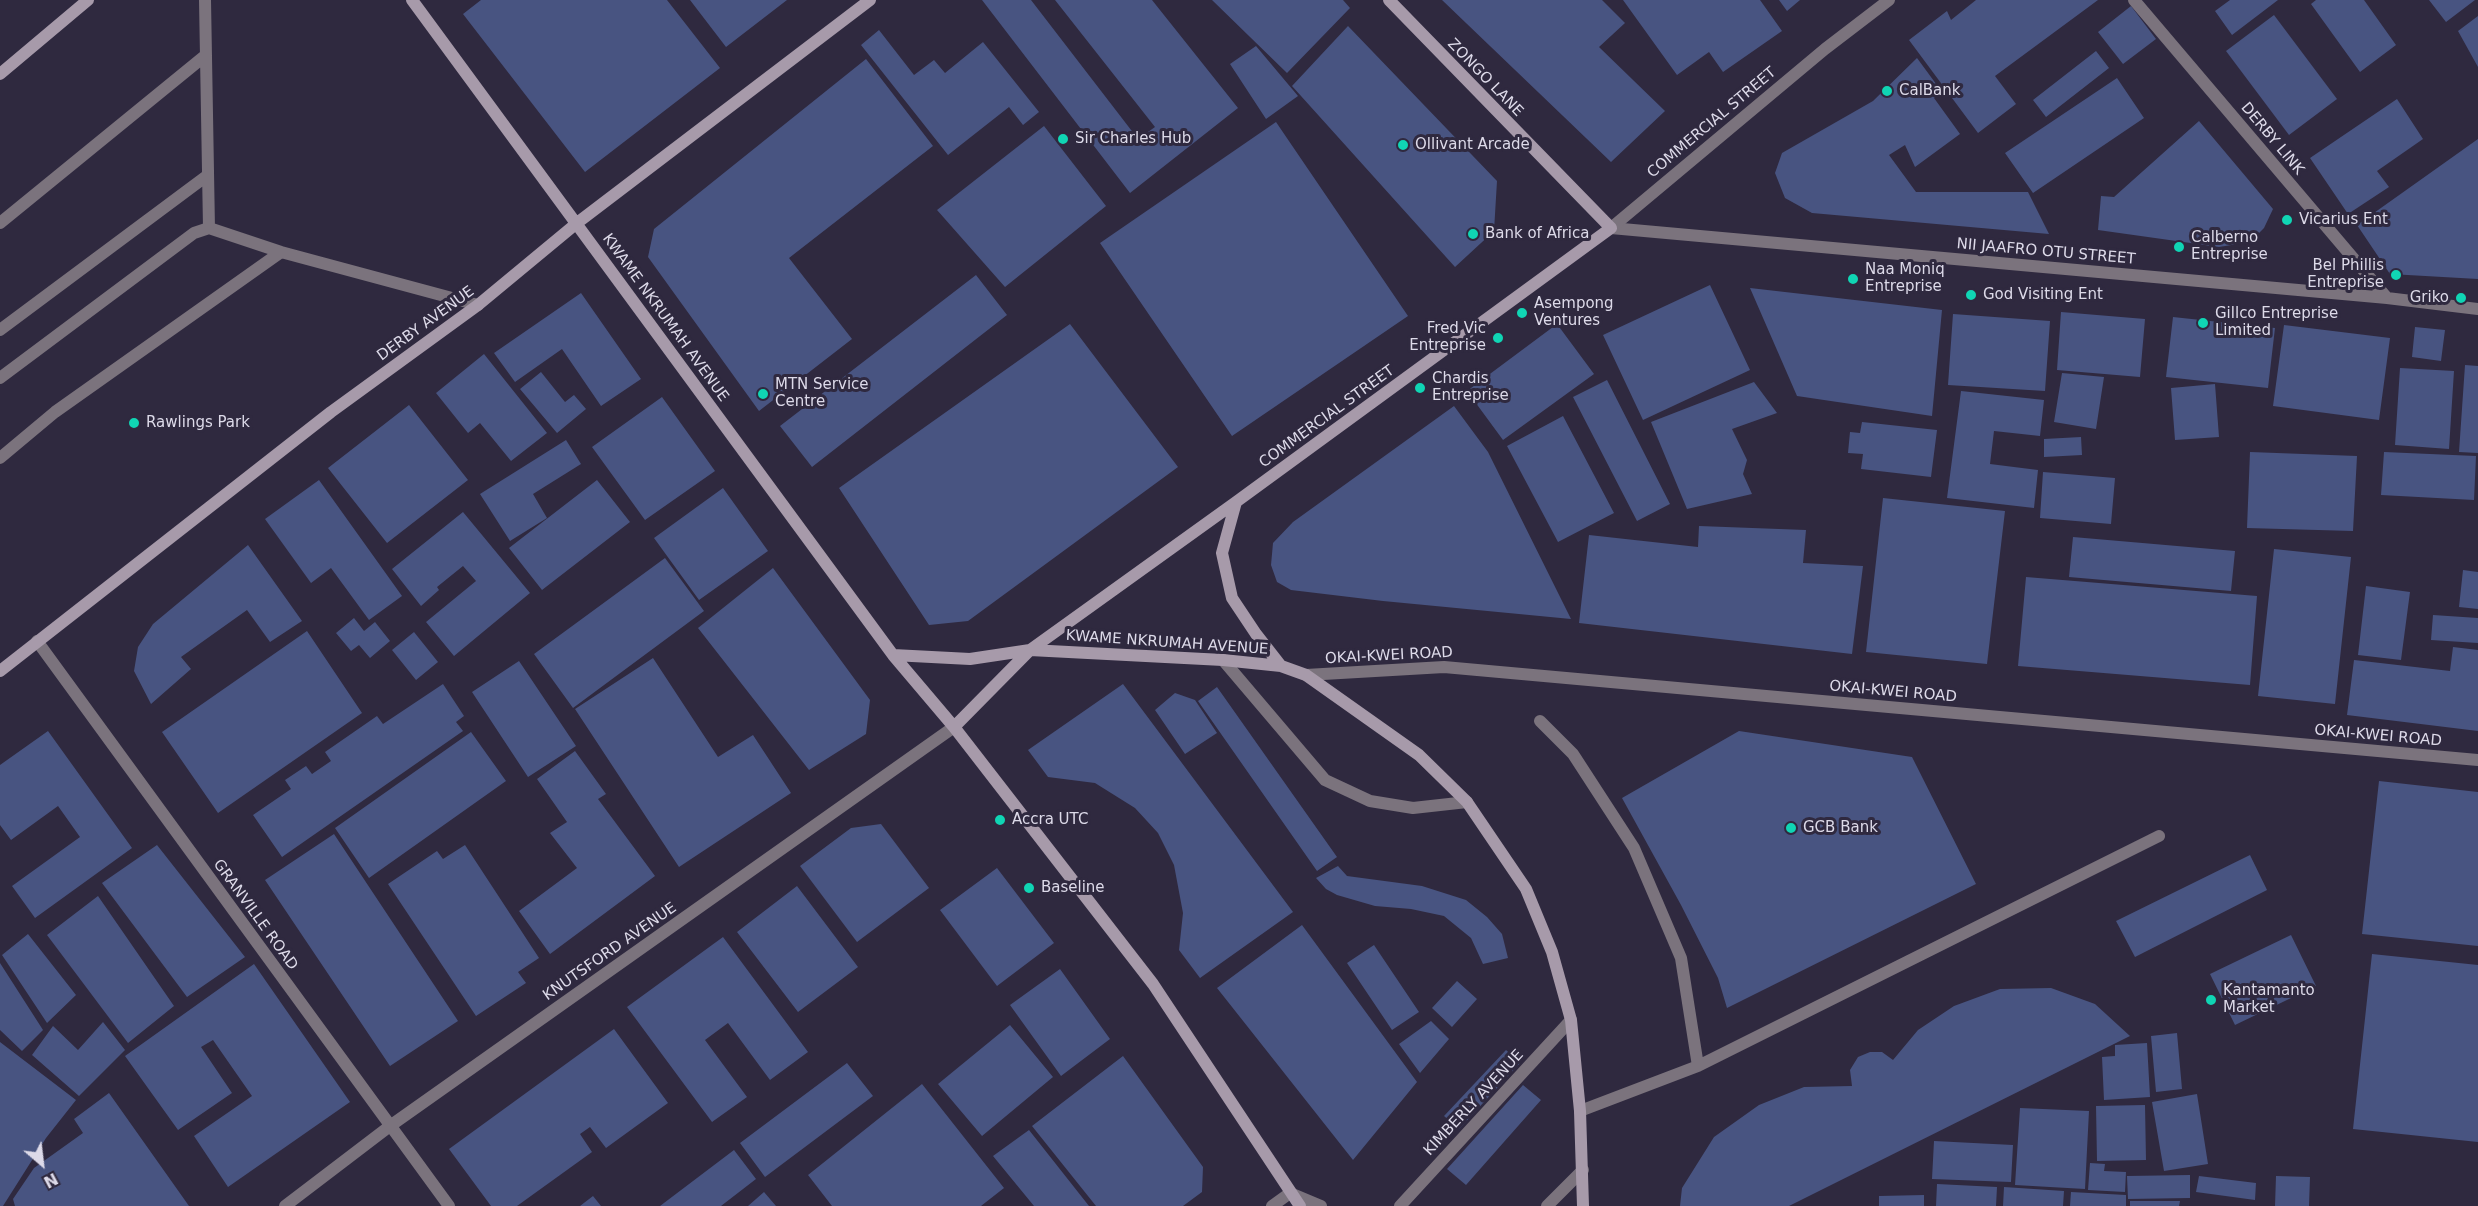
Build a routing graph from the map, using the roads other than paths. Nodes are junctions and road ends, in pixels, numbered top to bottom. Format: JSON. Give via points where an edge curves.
{"nodes":[{"id":1,"x":88,"y":0,"type":"edge"},
{"id":2,"x":205,"y":0,"type":"edge"},
{"id":3,"x":412,"y":0,"type":"edge"},
{"id":4,"x":870,"y":0,"type":"edge"},
{"id":5,"x":1389,"y":0,"type":"edge"},
{"id":6,"x":1889,"y":0,"type":"edge"},
{"id":7,"x":2134,"y":0,"type":"edge"},
{"id":8,"x":206,"y":55,"type":"junction"},
{"id":9,"x":0,"y":74,"type":"edge"},
{"id":10,"x":208,"y":175,"type":"junction"},
{"id":11,"x":0,"y":223,"type":"edge"},
{"id":12,"x":577,"y":223,"type":"junction"},
{"id":13,"x":209,"y":228,"type":"junction"},
{"id":14,"x":1611,"y":228,"type":"junction"},
{"id":15,"x":281,"y":252,"type":"junction"},
{"id":16,"x":2387,"y":298,"type":"junction"},
{"id":17,"x":478,"y":305,"type":"junction"},
{"id":18,"x":2478,"y":309,"type":"edge"},
{"id":19,"x":0,"y":330,"type":"edge"},
{"id":20,"x":0,"y":378,"type":"edge"},
{"id":21,"x":0,"y":458,"type":"edge"},
{"id":22,"x":1236,"y":502,"type":"junction"},
{"id":23,"x":37,"y":641,"type":"junction"},
{"id":24,"x":1030,"y":650,"type":"junction"},
{"id":25,"x":893,"y":654,"type":"junction"},
{"id":26,"x":1223,"y":660,"type":"junction"},
{"id":27,"x":1281,"y":666,"type":"junction"},
{"id":28,"x":0,"y":671,"type":"edge"},
{"id":29,"x":1306,"y":675,"type":"junction"},
{"id":30,"x":1540,"y":722,"type":"dead end"},
{"id":31,"x":954,"y":727,"type":"junction"},
{"id":32,"x":2478,"y":760,"type":"edge"},
{"id":33,"x":1467,"y":802,"type":"junction"},
{"id":34,"x":2159,"y":836,"type":"dead end"},
{"id":35,"x":1571,"y":1020,"type":"junction"},
{"id":36,"x":1698,"y":1066,"type":"junction"},
{"id":37,"x":1580,"y":1111,"type":"junction"},
{"id":38,"x":390,"y":1126,"type":"junction"},
{"id":39,"x":1583,"y":1170,"type":"junction"},
{"id":40,"x":1290,"y":1193,"type":"junction"},
{"id":41,"x":285,"y":1206,"type":"edge"},
{"id":42,"x":449,"y":1206,"type":"edge"},
{"id":43,"x":1272,"y":1206,"type":"edge"},
{"id":44,"x":1300,"y":1206,"type":"edge"},
{"id":45,"x":1321,"y":1206,"type":"edge"},
{"id":46,"x":1400,"y":1206,"type":"edge"},
{"id":47,"x":1547,"y":1206,"type":"edge"},
{"id":48,"x":1583,"y":1206,"type":"edge"}],
"edges":[{"from":1,"to":9,"type":"main road"},
{"from":2,"to":8,"type":"street"},
{"from":3,"to":12,"type":"main road","name":"KWAME NKRUMAH AVENUE"},
{"from":4,"to":12,"type":"main road","name":"DERBY AVENUE"},
{"from":5,"to":14,"type":"main road","name":"ZONGO LANE"},
{"from":6,"to":14,"type":"street","name":"COMMERCIAL STREET"},
{"from":7,"to":16,"type":"street","name":"DERBY LINK"},
{"from":8,"to":10,"type":"street"},
{"from":8,"to":11,"type":"street"},
{"from":10,"to":13,"type":"street"},
{"from":10,"to":19,"type":"street"},
{"from":12,"to":17,"type":"main road","name":"DERBY AVENUE"},
{"from":12,"to":25,"type":"main road","name":"KWAME NKRUMAH AVENUE"},
{"from":13,"to":15,"type":"street"},
{"from":13,"to":20,"type":"street","via":[[194,233]]},
{"from":14,"to":16,"type":"street","name":"NII JAAFRO OTU STREET"},
{"from":14,"to":22,"type":"main road","name":"COMMERCIAL STREET"},
{"from":15,"to":17,"type":"street"},
{"from":15,"to":21,"type":"street","via":[[55,412]]},
{"from":16,"to":18,"type":"street","name":"NII JAAFRO OTU STREET"},
{"from":17,"to":23,"type":"main road","name":"DERBY AVENUE","via":[[332,411]]},
{"from":22,"to":24,"type":"main road","name":"COMMERCIAL STREET"},
{"from":22,"to":27,"type":"main road","via":[[1222,553],[1232,598]]},
{"from":23,"to":28,"type":"main road","name":"DERBY AVENUE"},
{"from":23,"to":38,"type":"street","name":"GRANVILLE ROAD"},
{"from":24,"to":25,"type":"main road","name":"KWAME NKRUMAH AVENUE","via":[[970,659]]},
{"from":24,"to":26,"type":"main road","name":"KWAME NKRUMAH AVENUE"},
{"from":24,"to":31,"type":"main road","name":"COMMERCIAL STREET"},
{"from":25,"to":31,"type":"main road","name":"KWAME NKRUMAH AVENUE"},
{"from":26,"to":27,"type":"main road","name":"KWAME NKRUMAH AVENUE"},
{"from":26,"to":33,"type":"street","via":[[1325,780],[1370,801],[1413,808]]},
{"from":27,"to":29,"type":"main road","name":"KWAME NKRUMAH AVENUE"},
{"from":29,"to":32,"type":"street","name":"OKAI-KWEI ROAD","via":[[1444,667]]},
{"from":29,"to":33,"type":"main road","name":"KWAME NKRUMAH AVENUE","via":[[1419,755]]},
{"from":30,"to":36,"type":"street","via":[[1573,754],[1634,848],[1681,958]]},
{"from":31,"to":38,"type":"street","name":"KNUTSFORD AVENUE"},
{"from":31,"to":40,"type":"main road","name":"KWAME NKRUMAH AVENUE","via":[[1153,984]]},
{"from":33,"to":35,"type":"main road","name":"KWAME NKRUMAH AVENUE","via":[[1526,889],[1552,951]]},
{"from":34,"to":36,"type":"street"},
{"from":35,"to":37,"type":"main road","name":"KWAME NKRUMAH AVENUE"},
{"from":35,"to":46,"type":"street","name":"KIMBERLY AVENUE"},
{"from":36,"to":37,"type":"street"},
{"from":37,"to":39,"type":"main road","name":"KWAME NKRUMAH AVENUE"},
{"from":38,"to":41,"type":"street","name":"KNUTSFORD AVENUE"},
{"from":38,"to":42,"type":"street","name":"GRANVILLE ROAD"},
{"from":39,"to":47,"type":"street"},
{"from":39,"to":48,"type":"main road","name":"KWAME NKRUMAH AVENUE"},
{"from":40,"to":43,"type":"street"},
{"from":40,"to":44,"type":"main road","name":"KWAME NKRUMAH AVENUE"},
{"from":40,"to":45,"type":"street"}]}
